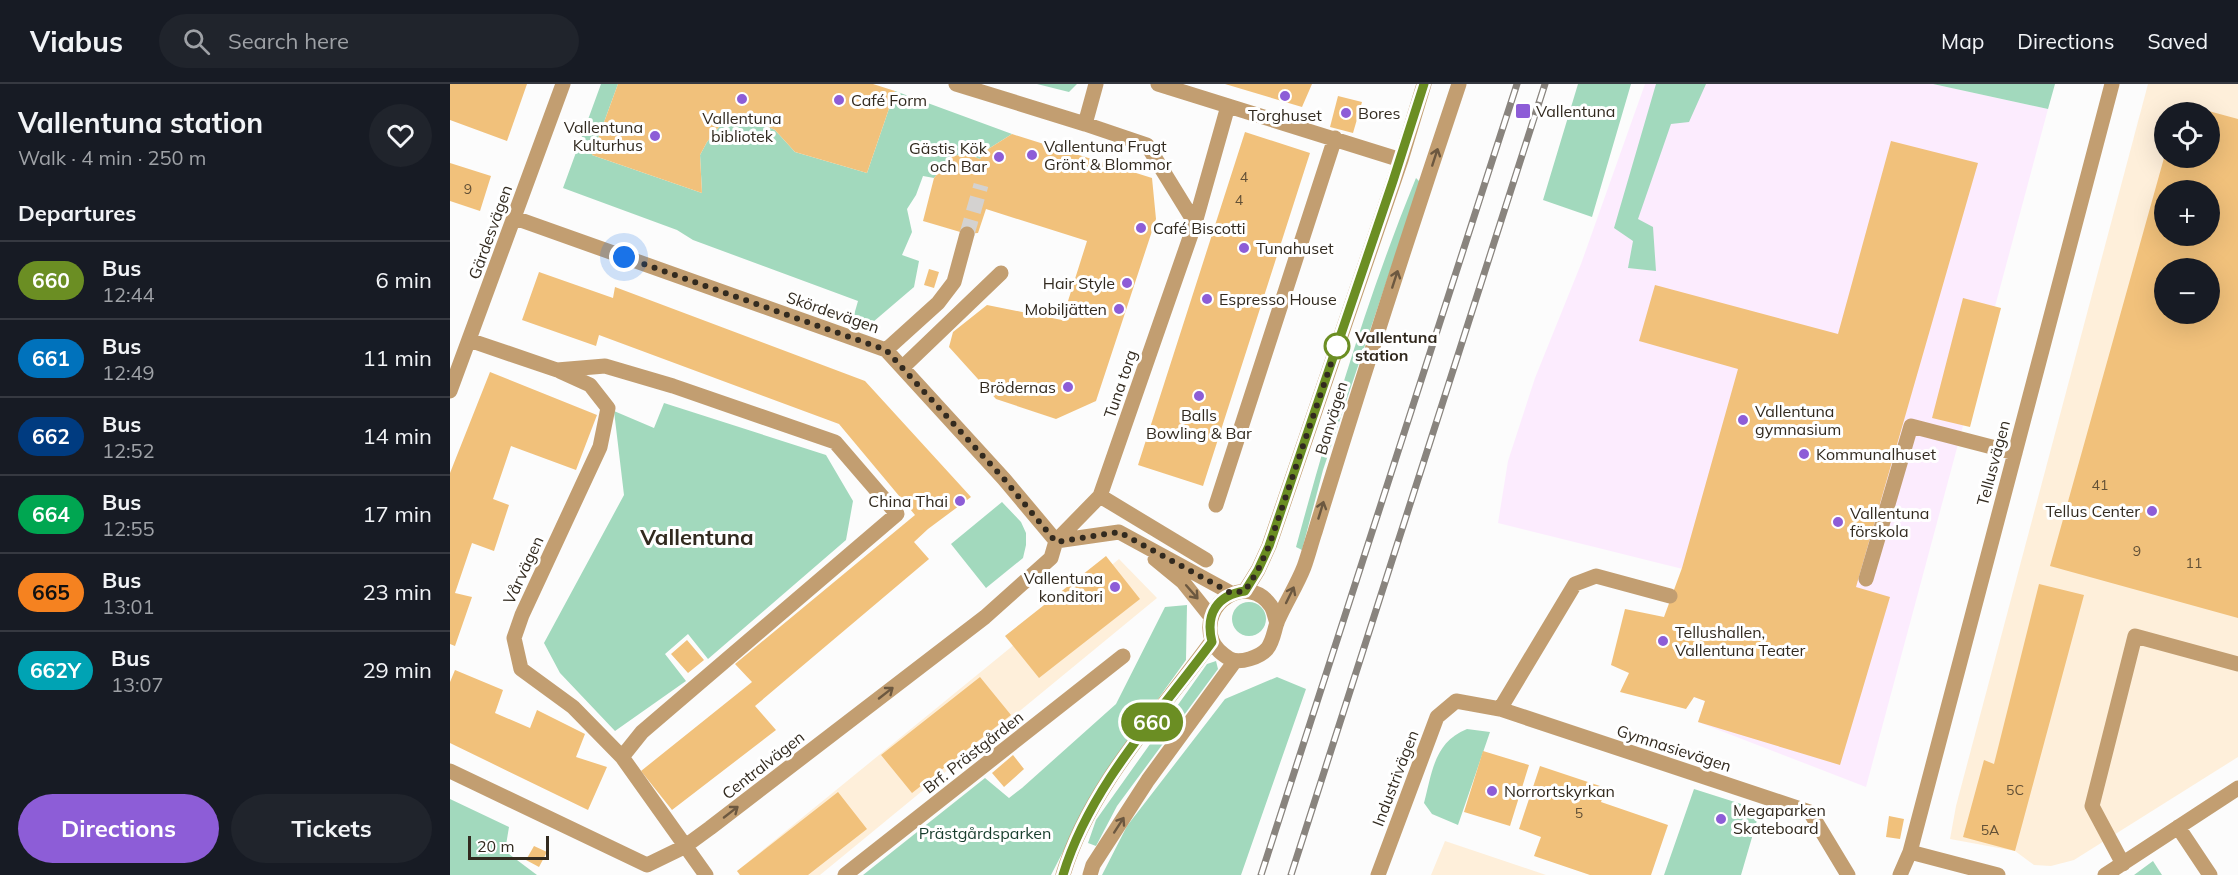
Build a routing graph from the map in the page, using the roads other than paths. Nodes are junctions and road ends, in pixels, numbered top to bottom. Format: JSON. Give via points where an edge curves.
{"nodes":[{"id":1,"x":564,"y":84,"type":"edge"},
{"id":2,"x":956,"y":84,"type":"edge"},
{"id":3,"x":1096,"y":84,"type":"edge"},
{"id":4,"x":1158,"y":84,"type":"edge"},
{"id":5,"x":1424,"y":84,"type":"edge"},
{"id":6,"x":1459,"y":84,"type":"edge"},
{"id":7,"x":2112,"y":84,"type":"edge"},
{"id":8,"x":1228,"y":106,"type":"junction"},
{"id":9,"x":1085,"y":124,"type":"junction"},
{"id":10,"x":1335,"y":138,"type":"junction"},
{"id":11,"x":1401,"y":160,"type":"junction"},
{"id":12,"x":515,"y":218,"type":"junction"},
{"id":13,"x":1195,"y":223,"type":"junction"},
{"id":14,"x":968,"y":234,"type":"tunnel mouth"},
{"id":15,"x":1001,"y":273,"type":"dead end"},
{"id":16,"x":469,"y":340,"type":"junction"},
{"id":17,"x":886,"y":350,"type":"junction"},
{"id":18,"x":903,"y":367,"type":"junction"},
{"id":19,"x":557,"y":370,"type":"junction"},
{"id":20,"x":450,"y":391,"type":"edge"},
{"id":21,"x":2015,"y":453,"type":"junction"},
{"id":22,"x":1100,"y":496,"type":"junction"},
{"id":23,"x":1216,"y":505,"type":"dead end"},
{"id":24,"x":1056,"y":542,"type":"junction"},
{"id":25,"x":1137,"y":544,"type":"junction"},
{"id":26,"x":1206,"y":560,"type":"dead end"},
{"id":27,"x":1866,"y":579,"type":"dead end"},
{"id":28,"x":1238,"y":592,"type":"junction"},
{"id":29,"x":1670,"y":596,"type":"dead end"},
{"id":30,"x":1211,"y":617,"type":"junction"},
{"id":31,"x":1277,"y":623,"type":"junction"},
{"id":32,"x":1212,"y":642,"type":"junction"},
{"id":33,"x":1123,"y":656,"type":"dead end"},
{"id":34,"x":1234,"y":661,"type":"junction"},
{"id":35,"x":2238,"y":664,"type":"edge"},
{"id":36,"x":1456,"y":701,"type":"joint"},
{"id":37,"x":1500,"y":709,"type":"junction"},
{"id":38,"x":622,"y":757,"type":"junction"},
{"id":39,"x":450,"y":771,"type":"edge"},
{"id":40,"x":2237,"y":789,"type":"edge"},
{"id":41,"x":2178,"y":827,"type":"junction"},
{"id":42,"x":684,"y":847,"type":"junction"},
{"id":43,"x":1910,"y":852,"type":"junction"},
{"id":44,"x":2123,"y":864,"type":"junction"},
{"id":45,"x":706,"y":875,"type":"edge"},
{"id":46,"x":845,"y":875,"type":"edge"},
{"id":47,"x":1063,"y":875,"type":"edge"},
{"id":48,"x":1090,"y":875,"type":"edge"},
{"id":49,"x":1378,"y":875,"type":"edge"},
{"id":50,"x":1848,"y":875,"type":"edge"},
{"id":51,"x":1900,"y":875,"type":"edge"},
{"id":52,"x":1998,"y":875,"type":"edge"},
{"id":53,"x":2105,"y":875,"type":"edge"},
{"id":54,"x":2210,"y":875,"type":"edge"}],
"edges":[{"from":1,"to":12,"type":"street","name":"Gärdesvägen"},
{"from":2,"to":9,"type":"street"},
{"from":3,"to":9,"type":"street"},
{"from":4,"to":8,"type":"street"},
{"from":5,"to":11,"type":"street","name":"Banvägen"},
{"from":31,"to":6,"type":"street","name":"Banvägen","one_way":true,"via":[[1304,566]]},
{"from":7,"to":21,"type":"street","name":"Tellusvägen"},
{"from":8,"to":10,"type":"street"},
{"from":8,"to":13,"type":"street","name":"Tuna torg"},
{"from":9,"to":13,"type":"street","via":[[1147,145]]},
{"from":10,"to":11,"type":"street"},
{"from":10,"to":23,"type":"street"},
{"from":11,"to":28,"type":"street","name":"Banvägen","via":[[1269,546],[1258,570]]},
{"from":12,"to":16,"type":"street","name":"Gärdesvägen"},
{"from":12,"to":17,"type":"street","name":"Skördevägen"},
{"from":13,"to":22,"type":"street","name":"Tuna torg"},
{"from":14,"to":17,"type":"street","via":[[954,282],[938,303]]},
{"from":15,"to":18,"type":"street"},
{"from":16,"to":19,"type":"street","name":"Vårvägen"},
{"from":16,"to":20,"type":"street","name":"Gärdesvägen"},
{"from":17,"to":18,"type":"street","name":"Skördevägen"},
{"from":18,"to":24,"type":"street","name":"Skördevägen"},
{"from":19,"to":38,"type":"street","name":"Vårvägen","via":[[590,385],[608,408],[600,447],[514,638],[521,669],[573,707]]},
{"from":19,"to":38,"type":"street","via":[[605,366],[836,442],[897,514],[642,732]]},
{"from":21,"to":27,"type":"street","via":[[1911,426]]},
{"from":21,"to":43,"type":"street","name":"Tellusvägen"},
{"from":22,"to":24,"type":"street","name":"Tuna torg"},
{"from":22,"to":26,"type":"street"},
{"from":24,"to":25,"type":"street","via":[[1119,532]]},
{"from":42,"to":24,"type":"street","name":"Centralvägen","one_way":true,"via":[[985,617],[1052,558]]},
{"from":25,"to":28,"type":"street"},
{"from":25,"to":30,"type":"street","one_way":true,"via":[[1183,582]]},
{"from":28,"to":30,"type":"street","name":"Banvägen","via":[[1218,604]]},
{"from":28,"to":31,"type":"street","via":[[1260,595],[1271,607]]},
{"from":29,"to":37,"type":"street","via":[[1596,576],[1575,584]]},
{"from":30,"to":32,"type":"street"},
{"from":31,"to":34,"type":"street","name":"Banvägen","via":[[1266,650],[1250,659]]},
{"from":32,"to":34,"type":"street"},
{"from":32,"to":47,"type":"street","via":[[1105,784]]},
{"from":33,"to":46,"type":"street","name":"Brf. Prästgården"},
{"from":48,"to":34,"type":"street","one_way":true,"via":[[1149,780]]},
{"from":35,"to":44,"type":"street","via":[[2135,636],[2092,806]]},
{"from":36,"to":37,"type":"street","name":"Gymnasievägen"},
{"from":36,"to":49,"type":"street","name":"Industrivägen","via":[[1437,717]]},
{"from":37,"to":50,"type":"street","name":"Gymnasievägen","via":[[1810,812]]},
{"from":38,"to":42,"type":"street","name":"Vårvägen"},
{"from":39,"to":42,"type":"street","name":"Centralvägen","via":[[647,865]]},
{"from":40,"to":41,"type":"street"},
{"from":41,"to":44,"type":"street"},
{"from":41,"to":54,"type":"street"},
{"from":42,"to":45,"type":"street"},
{"from":43,"to":51,"type":"street","name":"Tellusvägen"},
{"from":43,"to":52,"type":"street"},
{"from":44,"to":53,"type":"street"}]}
